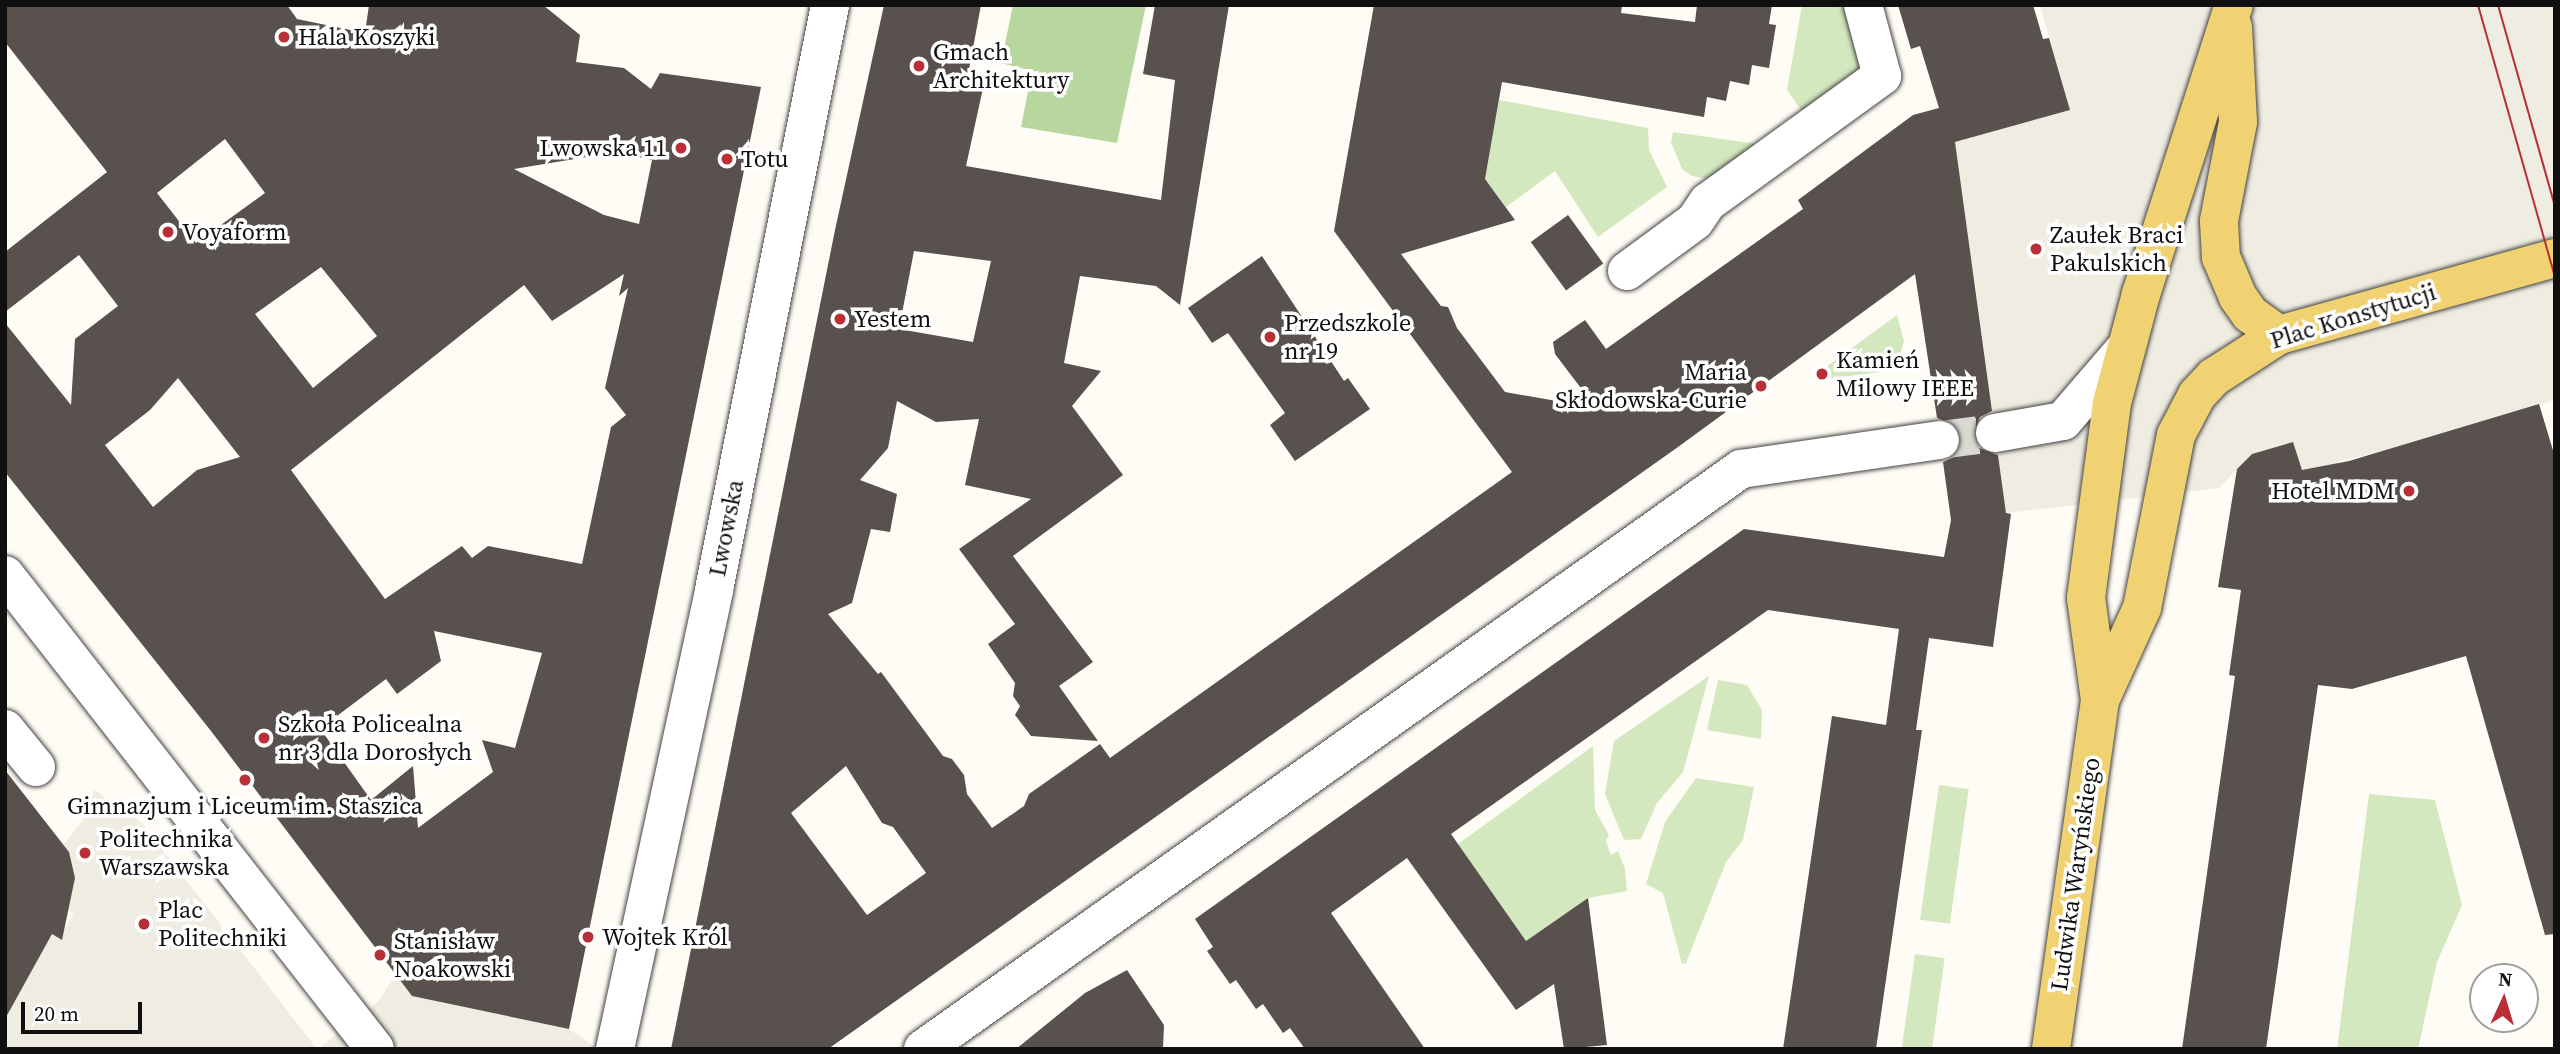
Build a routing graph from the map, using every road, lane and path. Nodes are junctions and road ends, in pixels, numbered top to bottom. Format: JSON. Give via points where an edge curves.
{"nodes":[{"id":1,"x":830,"y":5,"type":"edge"},
{"id":2,"x":1863,"y":5,"type":"edge"},
{"id":3,"x":2233,"y":11,"type":"edge"},
{"id":4,"x":2555,"y":258,"type":"edge"},
{"id":5,"x":1627,"y":271,"type":"dead end"},
{"id":6,"x":2279,"y":335,"type":"junction"},
{"id":7,"x":2124,"y":350,"type":"junction"},
{"id":8,"x":2182,"y":422,"type":"joint"},
{"id":9,"x":1995,"y":433,"type":"tunnel mouth"},
{"id":10,"x":1940,"y":440,"type":"tunnel mouth"},
{"id":11,"x":5,"y":575,"type":"edge"},
{"id":12,"x":2100,"y":699,"type":"junction"},
{"id":13,"x":5,"y":729,"type":"edge"},
{"id":14,"x":36,"y":767,"type":"dead end"},
{"id":15,"x":375,"y":1049,"type":"edge"},
{"id":16,"x":615,"y":1049,"type":"edge"},
{"id":17,"x":923,"y":1049,"type":"edge"},
{"id":18,"x":2051,"y":1049,"type":"edge"}],
"edges":[{"from":1,"to":16,"type":"street","name":"Lwowska","via":[[714,590]]},
{"from":2,"to":5,"type":"street","via":[[1882,76],[1709,202],[1695,220]]},
{"from":3,"to":6,"type":"main road","via":[[2238,122],[2220,221],[2221,257],[2250,314]]},
{"from":3,"to":7,"type":"main road"},
{"from":4,"to":6,"type":"main road","name":"Plac Konstytucji"},
{"from":6,"to":8,"type":"main road","name":"Plac Konstytucji","via":[[2214,377]]},
{"from":7,"to":9,"type":"street","via":[[2063,421]]},
{"from":7,"to":12,"type":"main road","name":"Ludwika Waryńskiego","via":[[2100,471],[2086,598]]},
{"from":8,"to":12,"type":"main road","name":"Ludwika Waryńskiego","via":[[2171,450],[2142,608]]},
{"from":10,"to":17,"type":"street","via":[[1741,469]]},
{"from":11,"to":15,"type":"street"},
{"from":12,"to":18,"type":"main road","name":"Ludwika Waryńskiego"},
{"from":13,"to":14,"type":"street"}]}
